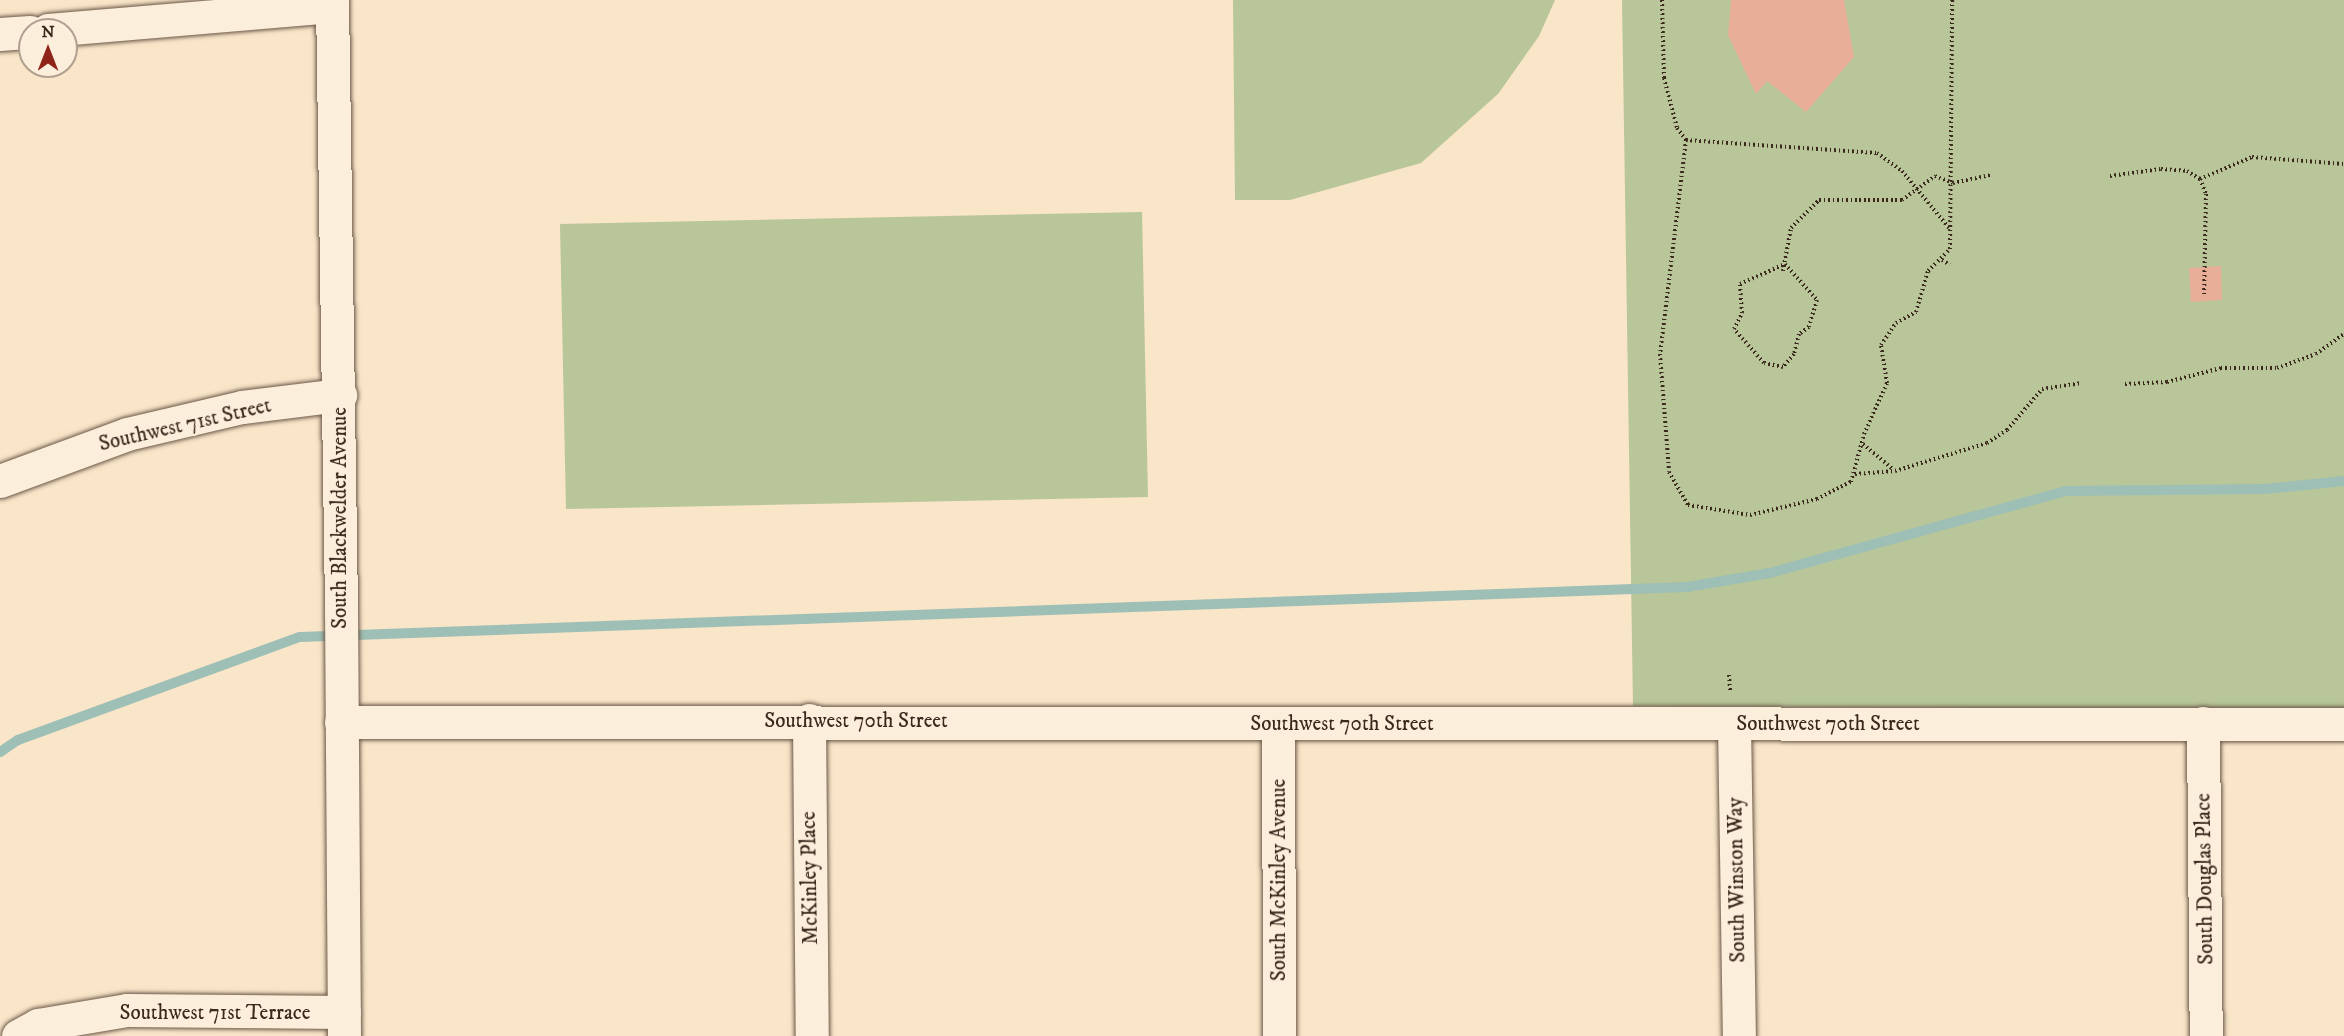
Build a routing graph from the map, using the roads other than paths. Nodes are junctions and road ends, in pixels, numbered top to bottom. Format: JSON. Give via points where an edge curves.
{"nodes":[{"id":1,"x":332,"y":3,"type":"edge"},
{"id":2,"x":78,"y":27,"type":"edge"},
{"id":3,"x":18,"y":33,"type":"edge"},
{"id":4,"x":0,"y":34,"type":"edge"},
{"id":5,"x":340,"y":395,"type":"junction"},
{"id":6,"x":0,"y":481,"type":"edge"},
{"id":7,"x":809,"y":720,"type":"junction"},
{"id":8,"x":341,"y":722,"type":"junction"},
{"id":9,"x":2203,"y":723,"type":"junction"},
{"id":10,"x":1278,"y":724,"type":"junction"},
{"id":11,"x":1734,"y":724,"type":"junction"},
{"id":12,"x":2344,"y":724,"type":"edge"},
{"id":13,"x":344,"y":1024,"type":"edge"},
{"id":14,"x":18,"y":1036,"type":"edge"},
{"id":15,"x":812,"y":1036,"type":"edge"},
{"id":16,"x":1280,"y":1036,"type":"edge"},
{"id":17,"x":1739,"y":1036,"type":"edge"},
{"id":18,"x":2206,"y":1036,"type":"edge"}],
"edges":[{"from":1,"to":2,"type":"street"},
{"from":1,"to":5,"type":"street","name":"South Blackwelder Avenue"},
{"from":3,"to":4,"type":"street"},
{"from":5,"to":6,"type":"street","name":"Southwest 71st Street","via":[[242,407],[127,435]]},
{"from":5,"to":8,"type":"street","name":"South Blackwelder Avenue"},
{"from":7,"to":8,"type":"street","name":"Southwest 70th Street"},
{"from":7,"to":10,"type":"street","name":"Southwest 70th Street"},
{"from":7,"to":15,"type":"street","name":"McKinley Place"},
{"from":8,"to":13,"type":"street","name":"South Blackwelder Avenue"},
{"from":9,"to":11,"type":"street","name":"Southwest 70th Street"},
{"from":9,"to":12,"type":"street","name":"Southwest 70th Street"},
{"from":9,"to":18,"type":"street","name":"South Douglas Place"},
{"from":10,"to":11,"type":"street","name":"Southwest 70th Street"},
{"from":10,"to":16,"type":"street","name":"South McKinley Avenue"},
{"from":11,"to":17,"type":"street","name":"South Winston Way"},
{"from":13,"to":14,"type":"street","name":"Southwest 71st Terrace","via":[[127,1010],[38,1025]]}]}
